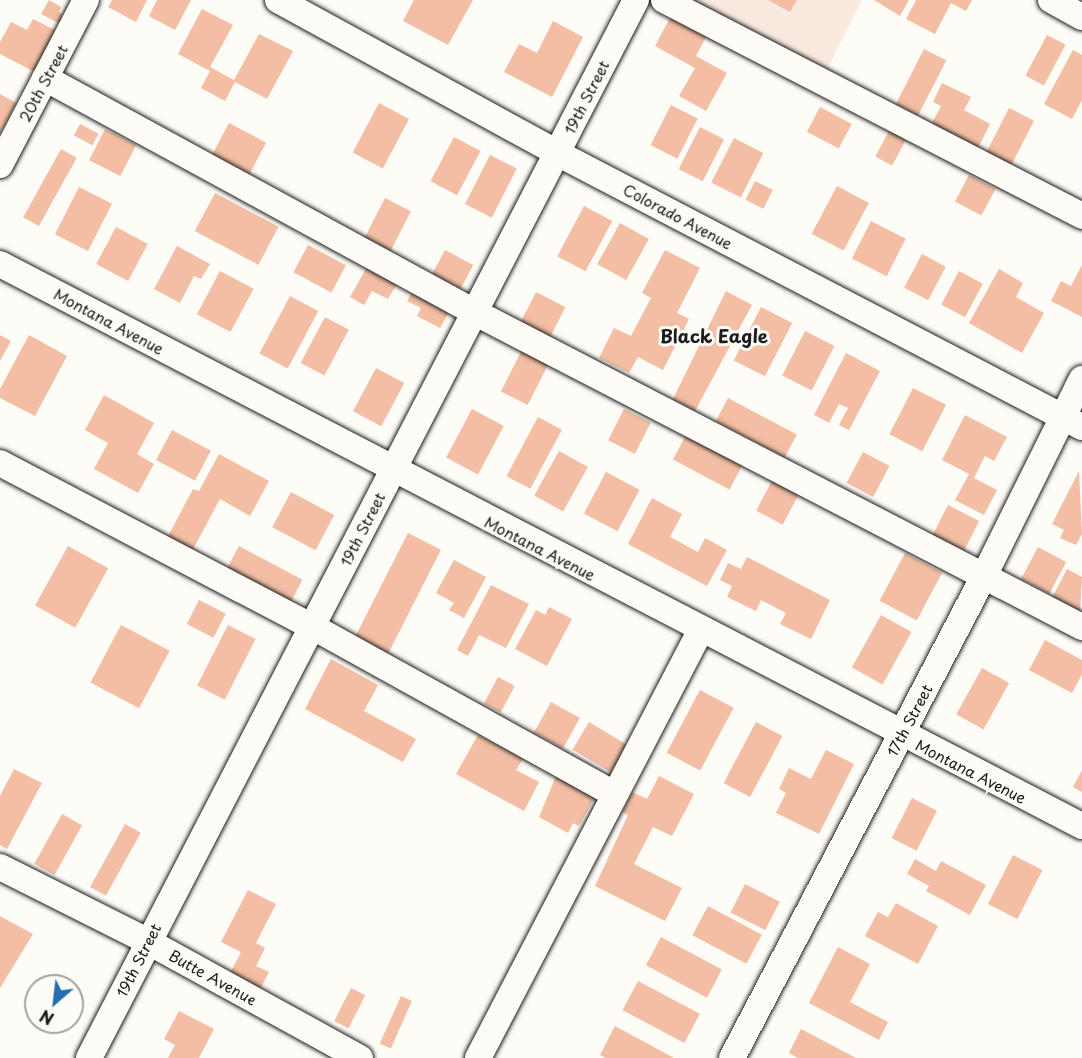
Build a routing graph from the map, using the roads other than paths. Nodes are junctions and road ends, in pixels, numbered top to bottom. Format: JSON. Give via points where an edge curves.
{"nodes":[{"id":1,"x":86,"y":0,"type":"edge"},
{"id":2,"x":278,"y":0,"type":"edge"},
{"id":3,"x":636,"y":0,"type":"edge"},
{"id":4,"x":664,"y":0,"type":"edge"},
{"id":5,"x":1051,"y":0,"type":"edge"},
{"id":6,"x":1082,"y":17,"type":"edge"},
{"id":7,"x":45,"y":78,"type":"junction"},
{"id":8,"x":557,"y":153,"type":"junction"},
{"id":9,"x":0,"y":165,"type":"edge"},
{"id":10,"x":1082,"y":216,"type":"edge"},
{"id":11,"x":0,"y":264,"type":"edge"},
{"id":12,"x":476,"y":313,"type":"junction"},
{"id":13,"x":1082,"y":379,"type":"edge"},
{"id":14,"x":1072,"y":422,"type":"edge"},
{"id":15,"x":0,"y":463,"type":"edge"},
{"id":16,"x":392,"y":471,"type":"junction"},
{"id":17,"x":984,"y":576,"type":"junction"},
{"id":18,"x":313,"y":627,"type":"junction"},
{"id":19,"x":1082,"y":627,"type":"edge"},
{"id":20,"x":700,"y":631,"type":"junction"},
{"id":21,"x":901,"y":736,"type":"junction"},
{"id":22,"x":613,"y":793,"type":"junction"},
{"id":23,"x":1082,"y":826,"type":"edge"},
{"id":24,"x":0,"y":867,"type":"edge"},
{"id":25,"x":147,"y":941,"type":"junction"},
{"id":26,"x":89,"y":1058,"type":"edge"},
{"id":27,"x":360,"y":1058,"type":"edge"},
{"id":28,"x":478,"y":1058,"type":"edge"},
{"id":29,"x":732,"y":1058,"type":"edge"}],
"edges":[{"from":1,"to":7,"type":"street","name":"20th Street"},
{"from":2,"to":8,"type":"street","name":"Colorado Avenue"},
{"from":3,"to":8,"type":"street","name":"19th Street"},
{"from":4,"to":10,"type":"street"},
{"from":5,"to":6,"type":"street"},
{"from":7,"to":9,"type":"street","name":"20th Street"},
{"from":7,"to":12,"type":"street"},
{"from":8,"to":12,"type":"street","name":"19th Street"},
{"from":8,"to":14,"type":"street","name":"Colorado Avenue"},
{"from":11,"to":16,"type":"street","name":"Montana Avenue"},
{"from":12,"to":16,"type":"street","name":"19th Street"},
{"from":12,"to":17,"type":"street"},
{"from":13,"to":14,"type":"street","name":"17th Street"},
{"from":14,"to":17,"type":"street","name":"17th Street"},
{"from":15,"to":18,"type":"street"},
{"from":16,"to":18,"type":"street","name":"19th Street"},
{"from":16,"to":20,"type":"street","name":"Montana Avenue"},
{"from":17,"to":19,"type":"street"},
{"from":17,"to":21,"type":"street","name":"17th Street"},
{"from":18,"to":22,"type":"street"},
{"from":18,"to":25,"type":"street","name":"19th Street"},
{"from":20,"to":21,"type":"street","name":"Montana Avenue"},
{"from":20,"to":22,"type":"street"},
{"from":21,"to":23,"type":"street","name":"Montana Avenue"},
{"from":21,"to":29,"type":"street","name":"17th Street"},
{"from":22,"to":28,"type":"street"},
{"from":24,"to":25,"type":"street","name":"Butte Avenue"},
{"from":25,"to":26,"type":"street","name":"19th Street"},
{"from":25,"to":27,"type":"street","name":"Butte Avenue"}]}
